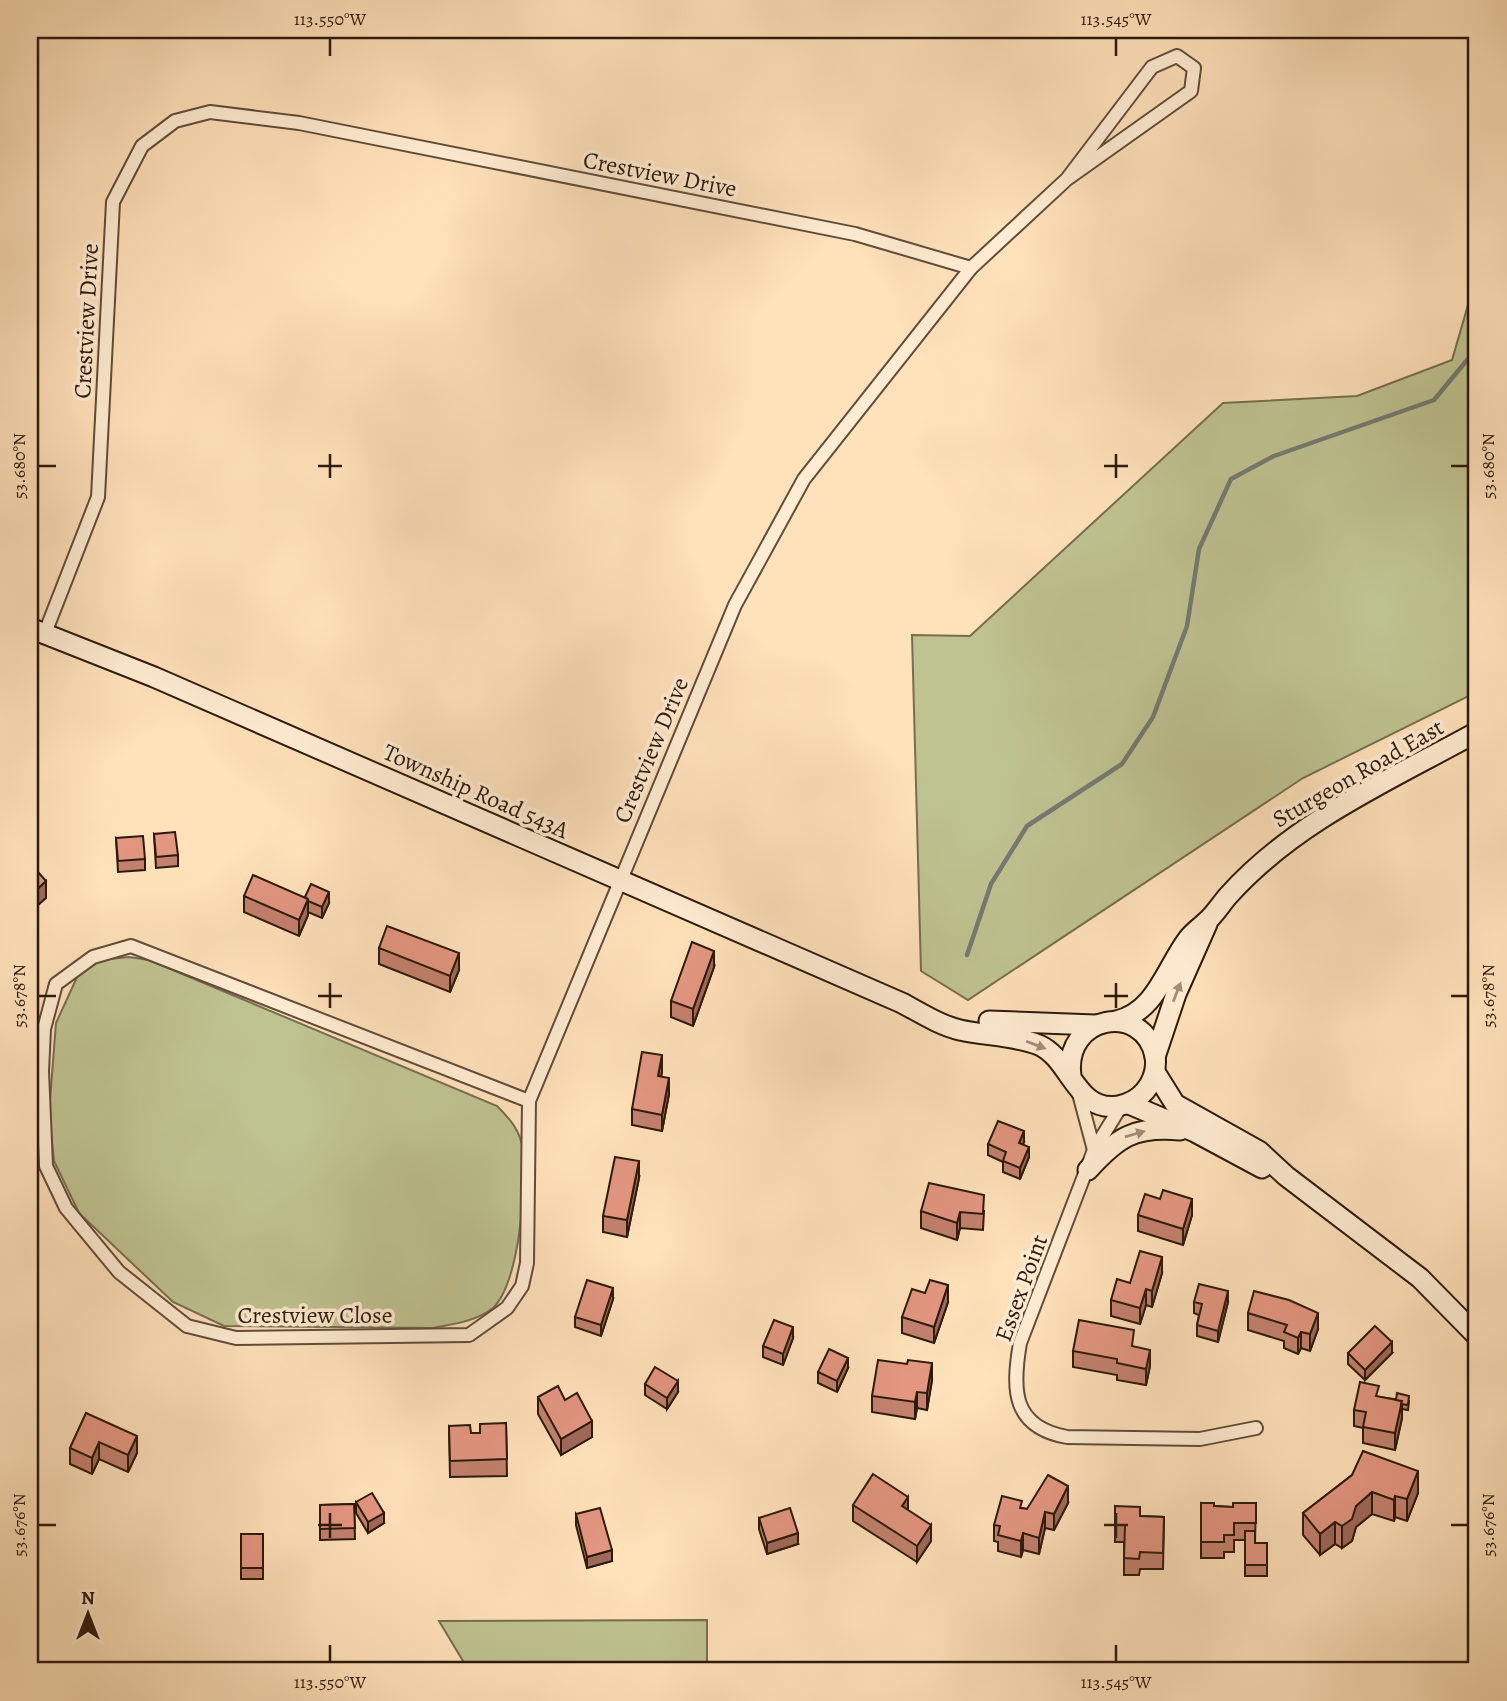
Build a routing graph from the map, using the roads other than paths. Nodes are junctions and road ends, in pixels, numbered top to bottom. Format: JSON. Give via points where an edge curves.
{"nodes":[{"id":1,"x":1068,"y":179,"type":"junction"},
{"id":2,"x":971,"y":268,"type":"junction"},
{"id":3,"x":37,"y":631,"type":"edge"},
{"id":4,"x":1477,"y":733,"type":"edge"},
{"id":5,"x":619,"y":880,"type":"junction"},
{"id":6,"x":1209,"y":920,"type":"junction"},
{"id":7,"x":902,"y":1003,"type":"junction"},
{"id":8,"x":1116,"y":1021,"type":"junction"},
{"id":9,"x":1096,"y":1025,"type":"junction"},
{"id":10,"x":1155,"y":1064,"type":"junction"},
{"id":11,"x":1074,"y":1082,"type":"junction"},
{"id":12,"x":529,"y":1101,"type":"junction"},
{"id":13,"x":1125,"y":1105,"type":"junction"},
{"id":14,"x":1195,"y":1132,"type":"junction"},
{"id":15,"x":1094,"y":1150,"type":"junction"},
{"id":16,"x":1088,"y":1170,"type":"junction"},
{"id":17,"x":1286,"y":1177,"type":"junction"},
{"id":18,"x":1477,"y":1336,"type":"edge"},
{"id":19,"x":1256,"y":1428,"type":"dead end"}],
"edges":[{"from":1,"to":1,"type":"street","via":[[1191,91],[1194,68],[1177,56],[1152,67]]},
{"from":1,"to":2,"type":"street"},
{"from":2,"to":3,"type":"street","name":"Crestview Drive","via":[[855,234],[299,123],[210,112],[175,121],[142,146],[113,202],[98,497]]},
{"from":2,"to":5,"type":"street","name":"Crestview Drive","via":[[804,479],[735,606]]},
{"from":3,"to":5,"type":"main road","name":"Township Road 543A","via":[[154,677]]},
{"from":4,"to":6,"type":"main road","name":"Sturgeon Road East","via":[[1287,841],[1251,870]]},
{"from":5,"to":7,"type":"main road","name":"Township Road 543A"},
{"from":5,"to":12,"type":"street","name":"Crestview Close"},
{"from":6,"to":8,"type":"main road","name":"Sturgeon Road East","via":[[1190,936],[1145,1005],[1129,1018]]},
{"from":10,"to":6,"type":"main road","name":"Sturgeon Road East","one_way":true,"via":[[1176,994]]},
{"from":7,"to":9,"type":"main road","name":"Township Road 543A","via":[[1010,1024]]},
{"from":7,"to":11,"type":"main road","name":"Township Road 543A","one_way":true,"via":[[953,1027],[1037,1044],[1058,1058]]},
{"from":8,"to":9,"type":"main road","name":"Township Road 543A"},
{"from":8,"to":10,"type":"main road","name":"Township Road 543A","via":[[1142,1032]]},
{"from":9,"to":11,"type":"main road","via":[[1079,1037],[1072,1049]]},
{"from":10,"to":13,"type":"main road","via":[[1150,1085]]},
{"from":10,"to":17,"type":"main road","name":"Township Road 543A","via":[[1165,1092],[1181,1108],[1259,1151]]},
{"from":11,"to":13,"type":"main road","name":"Township Road 543A","via":[[1100,1105]]},
{"from":11,"to":15,"type":"street"},
{"from":12,"to":12,"type":"street","name":"Crestview Close","via":[[131,946],[93,957],[56,984],[44,1029],[46,1166],[66,1208],[119,1272],[187,1326],[236,1338],[469,1335],[507,1308],[522,1286],[527,1263]]},
{"from":13,"to":14,"type":"main road","name":"Township Road 543A"},
{"from":13,"to":15,"type":"street","name":"Essex Point"},
{"from":16,"to":14,"type":"main road","one_way":true,"via":[[1111,1144],[1128,1134],[1166,1129]]},
{"from":14,"to":17,"type":"main road","name":"Township Road 543A"},
{"from":15,"to":16,"type":"street","name":"Essex Point"},
{"from":16,"to":19,"type":"street","name":"Essex Point","via":[[1020,1343],[1016,1370],[1018,1403],[1024,1414],[1048,1433],[1104,1439],[1200,1439]]},
{"from":17,"to":18,"type":"main road","name":"Township Road 543A","via":[[1420,1278]]}]}
